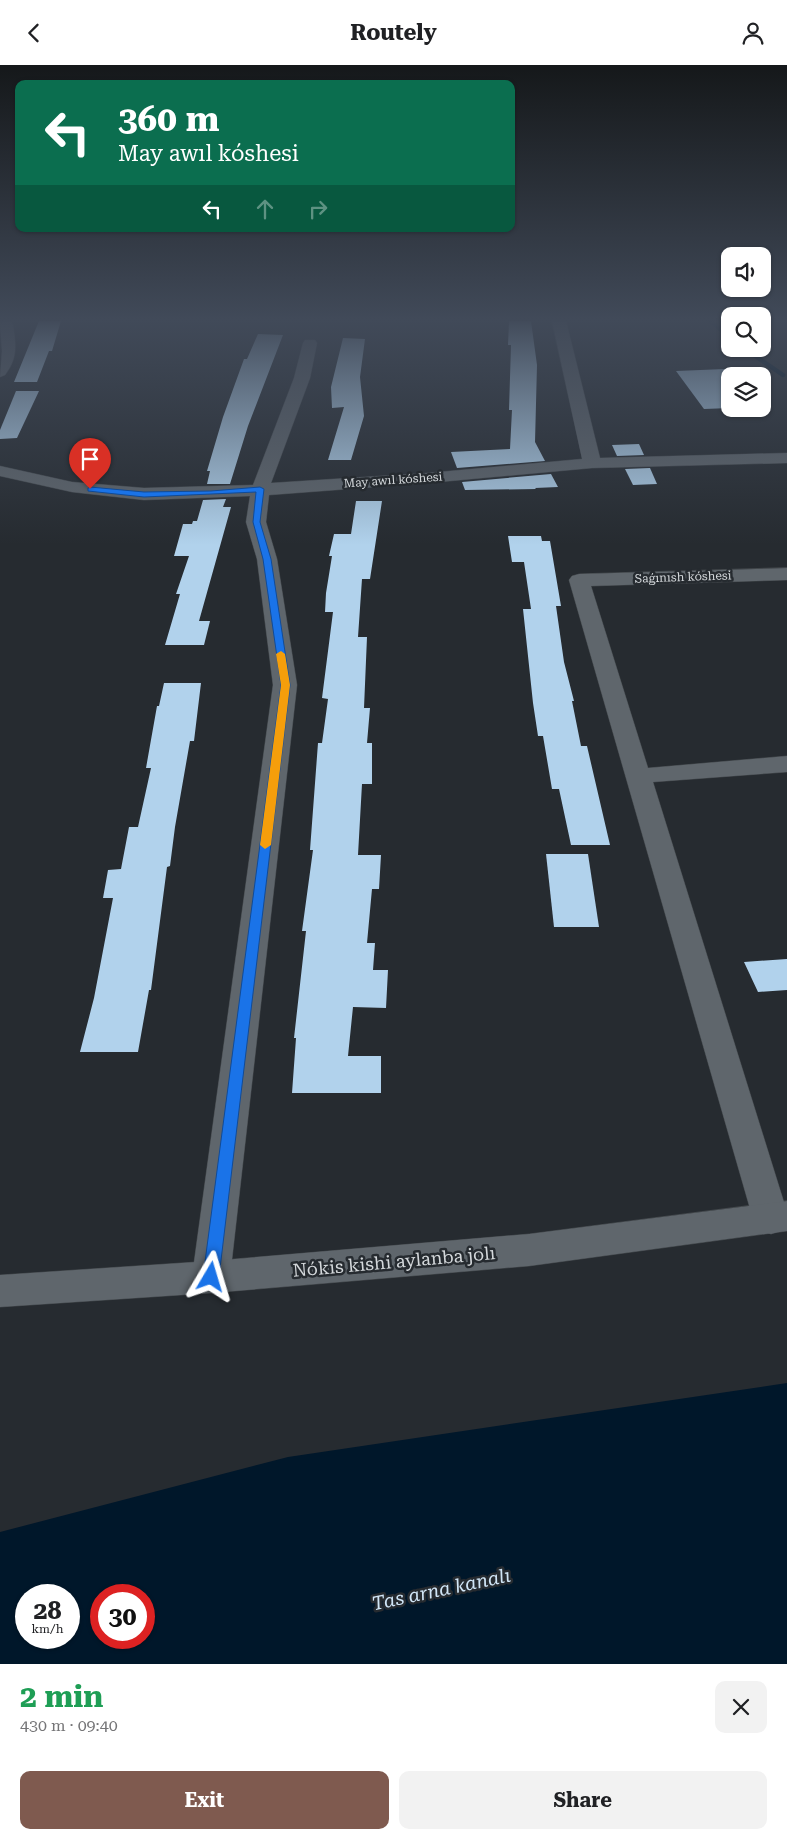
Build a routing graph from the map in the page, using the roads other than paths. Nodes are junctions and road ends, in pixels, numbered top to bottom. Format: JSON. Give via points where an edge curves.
{"nodes":[{"id":1,"x":295,"y":396,"type":"edge"},
{"id":2,"x":576,"y":396,"type":"edge"},
{"id":3,"x":787,"y":458,"type":"edge"},
{"id":4,"x":592,"y":463,"type":"junction"},
{"id":5,"x":0,"y":471,"type":"edge"},
{"id":6,"x":260,"y":489,"type":"junction"},
{"id":7,"x":787,"y":574,"type":"edge"},
{"id":8,"x":787,"y":764,"type":"edge"},
{"id":9,"x":637,"y":776,"type":"junction"},
{"id":10,"x":779,"y":1218,"type":"edge"},
{"id":11,"x":211,"y":1277,"type":"junction"},
{"id":12,"x":0,"y":1291,"type":"edge"}],
"edges":[{"from":1,"to":6,"type":"street"},
{"from":2,"to":4,"type":"street"},
{"from":3,"to":4,"type":"street","name":"May awıl kóshesi"},
{"from":4,"to":6,"type":"street","name":"May awıl kóshesi"},
{"from":5,"to":6,"type":"street","name":"May awıl kóshesi","via":[[72,487],[144,495]]},
{"from":6,"to":11,"type":"street","via":[[256,522],[267,559],[285,685]]},
{"from":7,"to":9,"type":"street","name":"Saǵınısh kóshesi","via":[[579,580]]},
{"from":8,"to":9,"type":"street"},
{"from":9,"to":10,"type":"street"},
{"from":10,"to":11,"type":"street","name":"Nókis kishi aylanba jolı","via":[[529,1250]]},
{"from":11,"to":12,"type":"street","name":"Nókis kishi aylanba jolı"}]}
